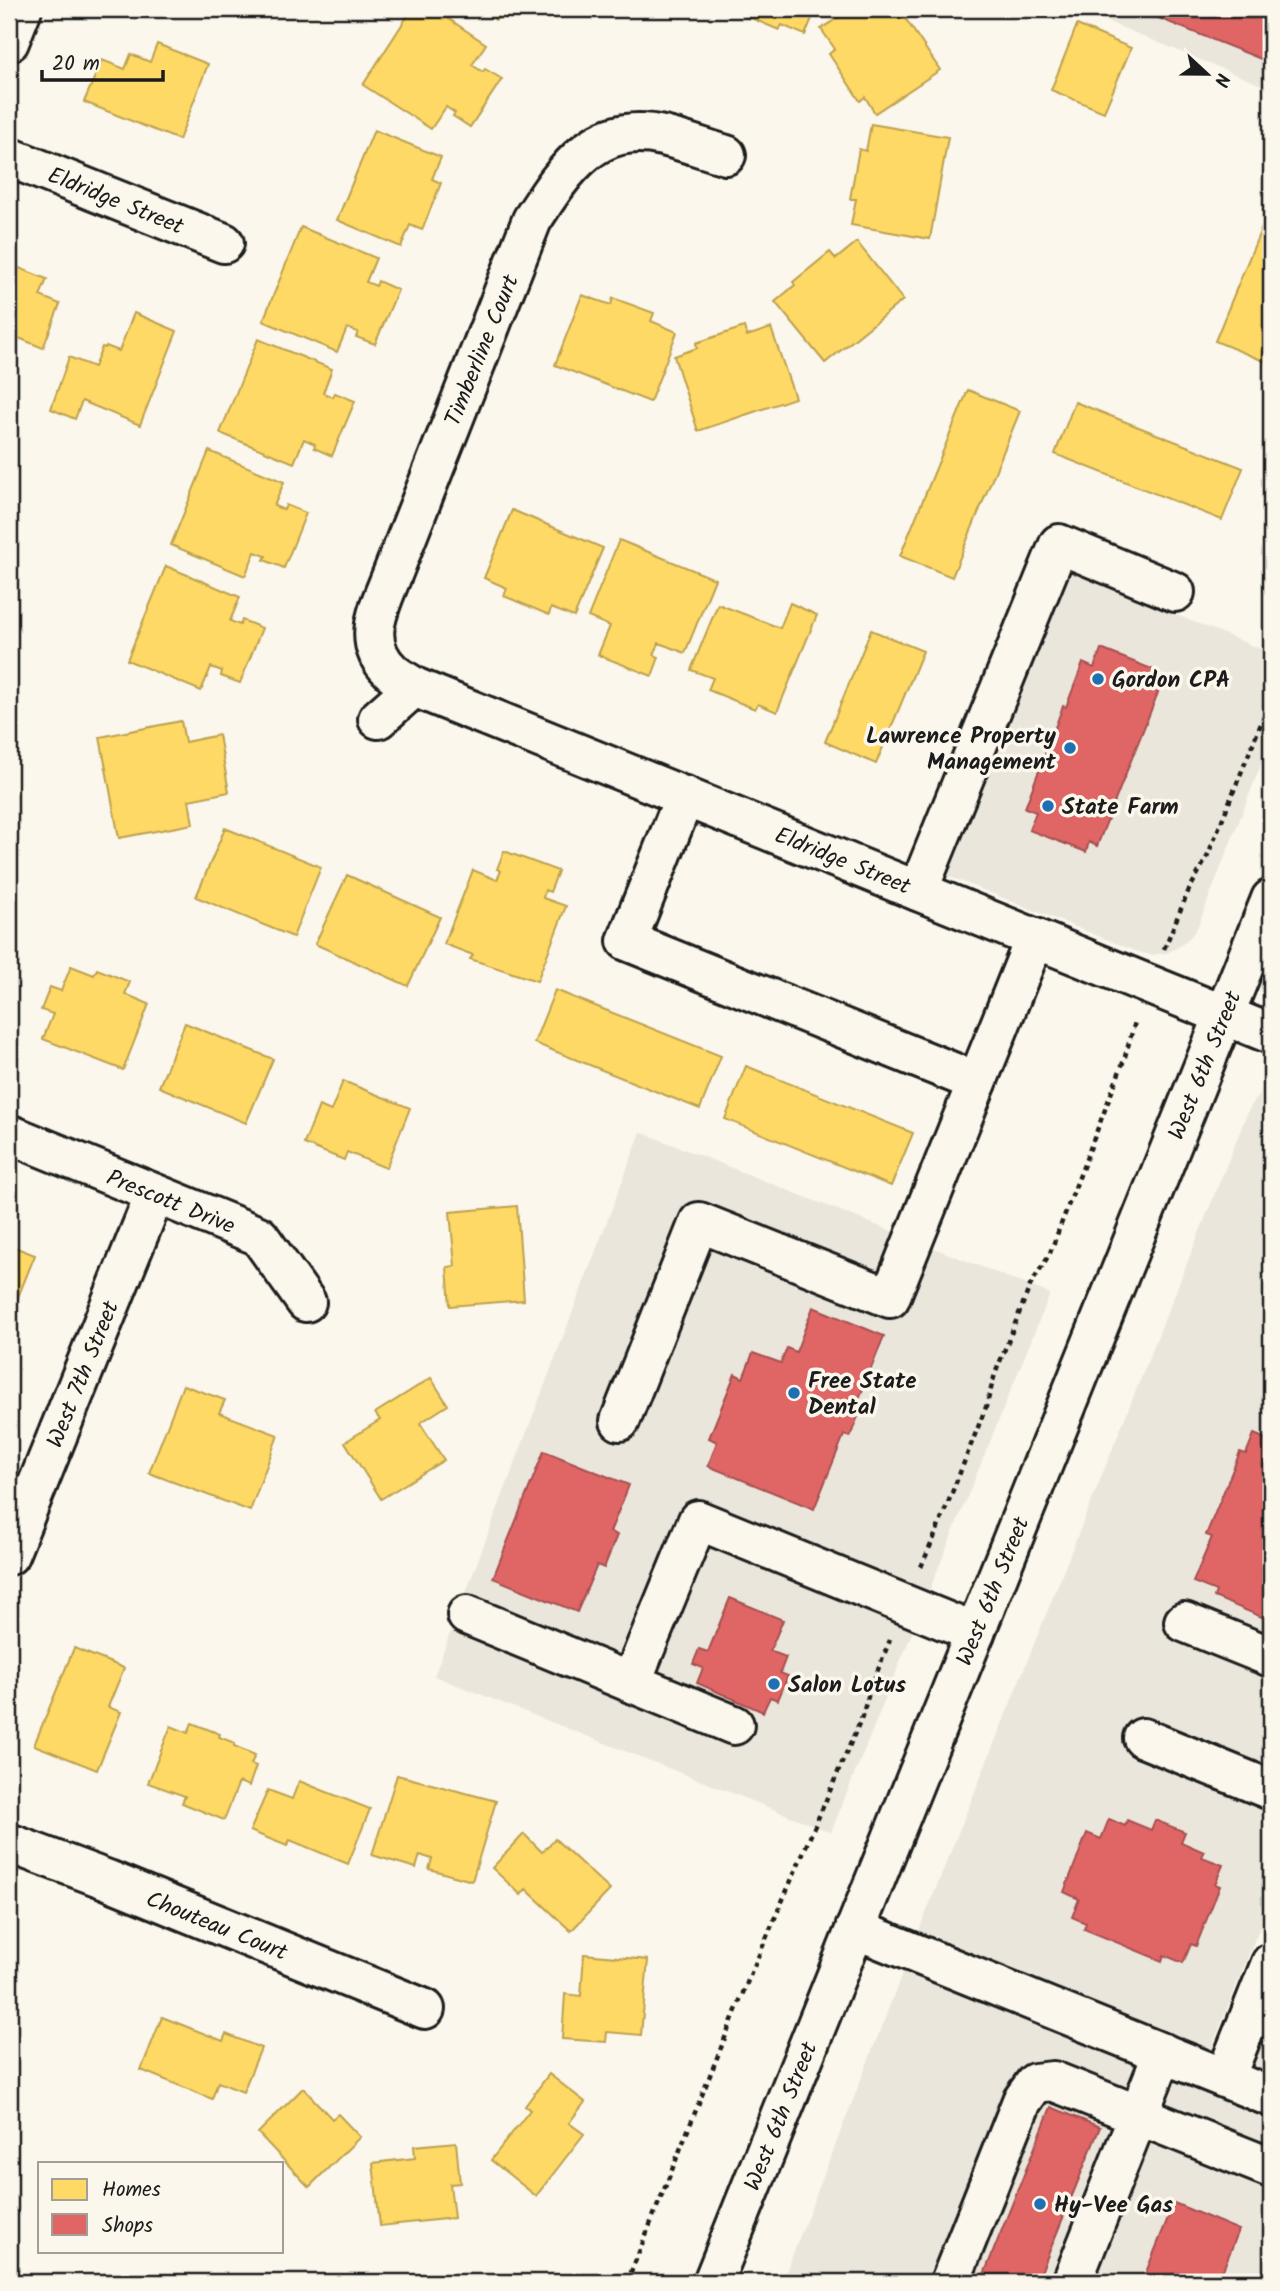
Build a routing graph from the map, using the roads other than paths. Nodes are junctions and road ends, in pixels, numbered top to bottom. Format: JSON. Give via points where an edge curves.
{"nodes":[{"id":1,"x":22,"y":9,"type":"edge"},
{"id":2,"x":9,"y":42,"type":"edge"},
{"id":3,"x":726,"y":155,"type":"dead end"},
{"id":4,"x":9,"y":157,"type":"edge"},
{"id":5,"x":224,"y":243,"type":"dead end"},
{"id":6,"x":1175,"y":592,"type":"dead end"},
{"id":7,"x":414,"y":687,"type":"junction"},
{"id":8,"x":378,"y":719,"type":"dead end"},
{"id":9,"x":685,"y":796,"type":"junction"},
{"id":10,"x":918,"y":891,"type":"junction"},
{"id":11,"x":1271,"y":899,"type":"edge"},
{"id":12,"x":1035,"y":938,"type":"junction"},
{"id":13,"x":1225,"y":1015,"type":"junction"},
{"id":14,"x":1271,"y":1034,"type":"edge"},
{"id":15,"x":977,"y":1082,"type":"junction"},
{"id":16,"x":9,"y":1135,"type":"edge"},
{"id":17,"x":155,"y":1194,"type":"junction"},
{"id":18,"x":306,"y":1302,"type":"dead end"},
{"id":19,"x":620,"y":1421,"type":"dead end"},
{"id":20,"x":9,"y":1555,"type":"edge"},
{"id":21,"x":467,"y":1615,"type":"dead end"},
{"id":22,"x":1184,"y":1622,"type":"dead end"},
{"id":23,"x":975,"y":1633,"type":"junction"},
{"id":24,"x":1271,"y":1657,"type":"edge"},
{"id":25,"x":631,"y":1683,"type":"junction"},
{"id":26,"x":734,"y":1725,"type":"dead end"},
{"id":27,"x":1143,"y":1738,"type":"dead end"},
{"id":28,"x":1271,"y":1790,"type":"edge"},
{"id":29,"x":9,"y":1843,"type":"edge"},
{"id":30,"x":855,"y":1929,"type":"junction"},
{"id":31,"x":1268,"y":1979,"type":"edge"},
{"id":32,"x":425,"y":2009,"type":"dead end"},
{"id":33,"x":1163,"y":2053,"type":"junction"},
{"id":34,"x":1225,"y":2078,"type":"junction"},
{"id":35,"x":1271,"y":2097,"type":"edge"},
{"id":36,"x":1139,"y":2115,"type":"junction"},
{"id":37,"x":1271,"y":2168,"type":"edge"},
{"id":38,"x":713,"y":2282,"type":"edge"},
{"id":39,"x":950,"y":2282,"type":"edge"},
{"id":40,"x":1072,"y":2282,"type":"edge"}],
"edges":[{"from":1,"to":2,"type":"street"},
{"from":3,"to":7,"type":"street","name":"Timberline Court","via":[[660,135],[614,137],[593,145],[559,178],[532,220],[373,621],[375,648],[390,671]]},
{"from":4,"to":5,"type":"street","name":"Eldridge Street"},
{"from":6,"to":10,"type":"street","via":[[1059,544]]},
{"from":7,"to":8,"type":"street"},
{"from":7,"to":9,"type":"street","name":"Eldridge Street"},
{"from":9,"to":10,"type":"street","name":"Eldridge Street"},
{"from":9,"to":15,"type":"street","via":[[626,941]]},
{"from":10,"to":12,"type":"street","name":"Eldridge Street"},
{"from":11,"to":13,"type":"street","name":"West 6th Street"},
{"from":12,"to":13,"type":"street","name":"Eldridge Street"},
{"from":12,"to":15,"type":"street"},
{"from":13,"to":14,"type":"street","name":"Eldridge Street"},
{"from":13,"to":23,"type":"street","name":"West 6th Street"},
{"from":15,"to":19,"type":"street","via":[[890,1298],[699,1222]]},
{"from":16,"to":17,"type":"street","name":"Prescott Drive"},
{"from":17,"to":18,"type":"street","name":"Prescott Drive","via":[[259,1236]]},
{"from":17,"to":20,"type":"street","name":"West 7th Street"},
{"from":21,"to":25,"type":"street"},
{"from":22,"to":24,"type":"street"},
{"from":23,"to":25,"type":"street","via":[[698,1520]]},
{"from":23,"to":30,"type":"street","name":"West 6th Street"},
{"from":25,"to":26,"type":"street"},
{"from":27,"to":28,"type":"street"},
{"from":29,"to":32,"type":"street","name":"Chouteau Court"},
{"from":30,"to":33,"type":"street"},
{"from":30,"to":38,"type":"street","name":"West 6th Street"},
{"from":31,"to":34,"type":"street"},
{"from":33,"to":34,"type":"street"},
{"from":33,"to":36,"type":"street"},
{"from":34,"to":35,"type":"street"},
{"from":36,"to":37,"type":"street"},
{"from":36,"to":39,"type":"street","via":[[1053,2081],[1035,2083],[1022,2101]]},
{"from":36,"to":40,"type":"street"}]}
